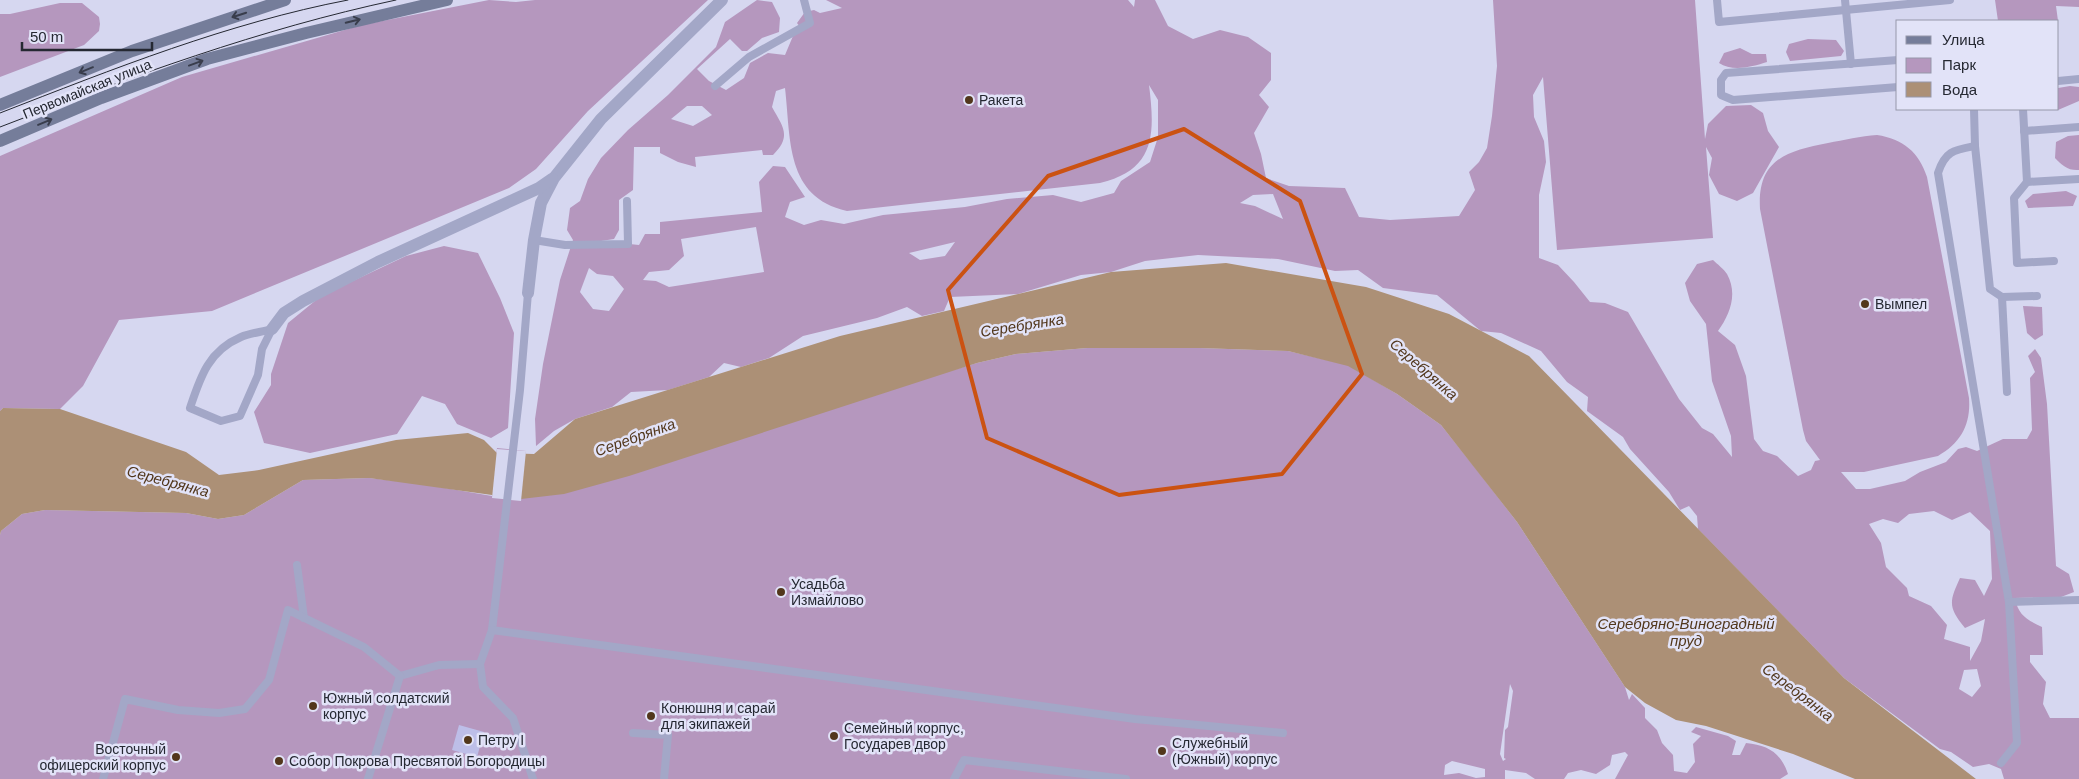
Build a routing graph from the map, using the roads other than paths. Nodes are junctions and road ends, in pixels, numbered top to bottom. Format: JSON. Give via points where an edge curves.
{"nodes":[{"id":1,"x":285,"y":0,"type":"edge"},
{"id":2,"x":448,"y":0,"type":"edge"},
{"id":3,"x":722,"y":0,"type":"edge"},
{"id":4,"x":804,"y":0,"type":"edge"},
{"id":5,"x":1717,"y":0,"type":"edge"},
{"id":6,"x":1845,"y":0,"type":"edge"},
{"id":7,"x":1950,"y":0,"type":"edge"},
{"id":8,"x":1846,"y":10,"type":"junction"},
{"id":9,"x":1896,"y":60,"type":"edge"},
{"id":10,"x":1851,"y":64,"type":"junction"},
{"id":11,"x":2079,"y":79,"type":"edge"},
{"id":12,"x":2059,"y":81,"type":"edge"},
{"id":13,"x":715,"y":86,"type":"dead end"},
{"id":14,"x":1896,"y":87,"type":"edge"},
{"id":15,"x":0,"y":105,"type":"edge"},
{"id":16,"x":1974,"y":110,"type":"edge"},
{"id":17,"x":2023,"y":110,"type":"edge"},
{"id":18,"x":2079,"y":127,"type":"edge"},
{"id":19,"x":2024,"y":132,"type":"junction"},
{"id":20,"x":0,"y":140,"type":"edge"},
{"id":21,"x":1975,"y":146,"type":"junction"},
{"id":22,"x":554,"y":178,"type":"junction"},
{"id":23,"x":2079,"y":178,"type":"edge"},
{"id":24,"x":2027,"y":182,"type":"junction"},
{"id":25,"x":627,"y":201,"type":"dead end"},
{"id":26,"x":534,"y":240,"type":"junction"},
{"id":27,"x":2054,"y":261,"type":"dead end"},
{"id":28,"x":528,"y":293,"type":"joint"},
{"id":29,"x":2002,"y":296,"type":"junction"},
{"id":30,"x":2037,"y":296,"type":"dead end"},
{"id":31,"x":272,"y":329,"type":"junction"},
{"id":32,"x":2007,"y":392,"type":"dead end"},
{"id":33,"x":297,"y":565,"type":"dead end"},
{"id":34,"x":2079,"y":600,"type":"edge"},
{"id":35,"x":2009,"y":602,"type":"junction"},
{"id":36,"x":304,"y":618,"type":"junction"},
{"id":37,"x":492,"y":630,"type":"junction"},
{"id":38,"x":480,"y":664,"type":"junction"},
{"id":39,"x":400,"y":676,"type":"junction"},
{"id":40,"x":633,"y":733,"type":"dead end"},
{"id":41,"x":1283,"y":734,"type":"dead end"},
{"id":42,"x":2001,"y":763,"type":"dead end"},
{"id":43,"x":103,"y":779,"type":"edge"},
{"id":44,"x":368,"y":779,"type":"edge"},
{"id":45,"x":533,"y":779,"type":"edge"},
{"id":46,"x":664,"y":779,"type":"edge"},
{"id":47,"x":954,"y":779,"type":"edge"},
{"id":48,"x":1126,"y":779,"type":"edge"}],
"edges":[{"from":1,"to":15,"type":"main road","name":"Первомайская улица","one_way":true,"via":[[132,51]]},
{"from":20,"to":2,"type":"main road","name":"Первомайская улица","one_way":true,"via":[[207,59]]},
{"from":3,"to":22,"type":"street","via":[[607,112]]},
{"from":4,"to":13,"type":"lane","via":[[810,23],[749,56]]},
{"from":5,"to":8,"type":"lane","via":[[1719,22]]},
{"from":6,"to":8,"type":"lane"},
{"from":7,"to":8,"type":"lane"},
{"from":8,"to":10,"type":"lane"},
{"from":9,"to":10,"type":"lane"},
{"from":10,"to":14,"type":"lane","via":[[1726,73],[1721,80],[1721,95],[1733,100]]},
{"from":11,"to":12,"type":"lane"},
{"from":16,"to":21,"type":"lane"},
{"from":17,"to":19,"type":"lane"},
{"from":18,"to":19,"type":"lane"},
{"from":19,"to":24,"type":"lane"},
{"from":21,"to":29,"type":"lane","via":[[1990,289]]},
{"from":21,"to":35,"type":"lane","via":[[1955,150],[1943,160],[1938,174]]},
{"from":22,"to":26,"type":"street","via":[[541,203]]},
{"from":22,"to":31,"type":"street","via":[[302,301],[284,314]]},
{"from":23,"to":24,"type":"lane"},
{"from":24,"to":27,"type":"lane","via":[[2014,198],[2017,263]]},
{"from":25,"to":26,"type":"lane","via":[[628,244],[565,246]]},
{"from":26,"to":28,"type":"street"},
{"from":28,"to":37,"type":"lane"},
{"from":29,"to":30,"type":"lane"},
{"from":29,"to":32,"type":"lane"},
{"from":31,"to":31,"type":"lane","via":[[241,337],[216,354],[202,373],[190,408],[221,421],[240,416],[258,375],[262,349]]},
{"from":33,"to":36,"type":"lane"},
{"from":34,"to":35,"type":"lane"},
{"from":35,"to":42,"type":"lane","via":[[2017,743]]},
{"from":36,"to":39,"type":"lane","via":[[364,647]]},
{"from":36,"to":43,"type":"lane","via":[[288,610],[269,680],[245,709],[211,713],[125,699]]},
{"from":37,"to":38,"type":"lane"},
{"from":37,"to":41,"type":"lane","via":[[1135,719]]},
{"from":38,"to":39,"type":"lane","via":[[439,666]]},
{"from":38,"to":45,"type":"lane","via":[[483,687],[513,718]]},
{"from":39,"to":44,"type":"lane"},
{"from":40,"to":46,"type":"lane","via":[[668,735]]},
{"from":47,"to":48,"type":"lane","via":[[964,760]]}]}
